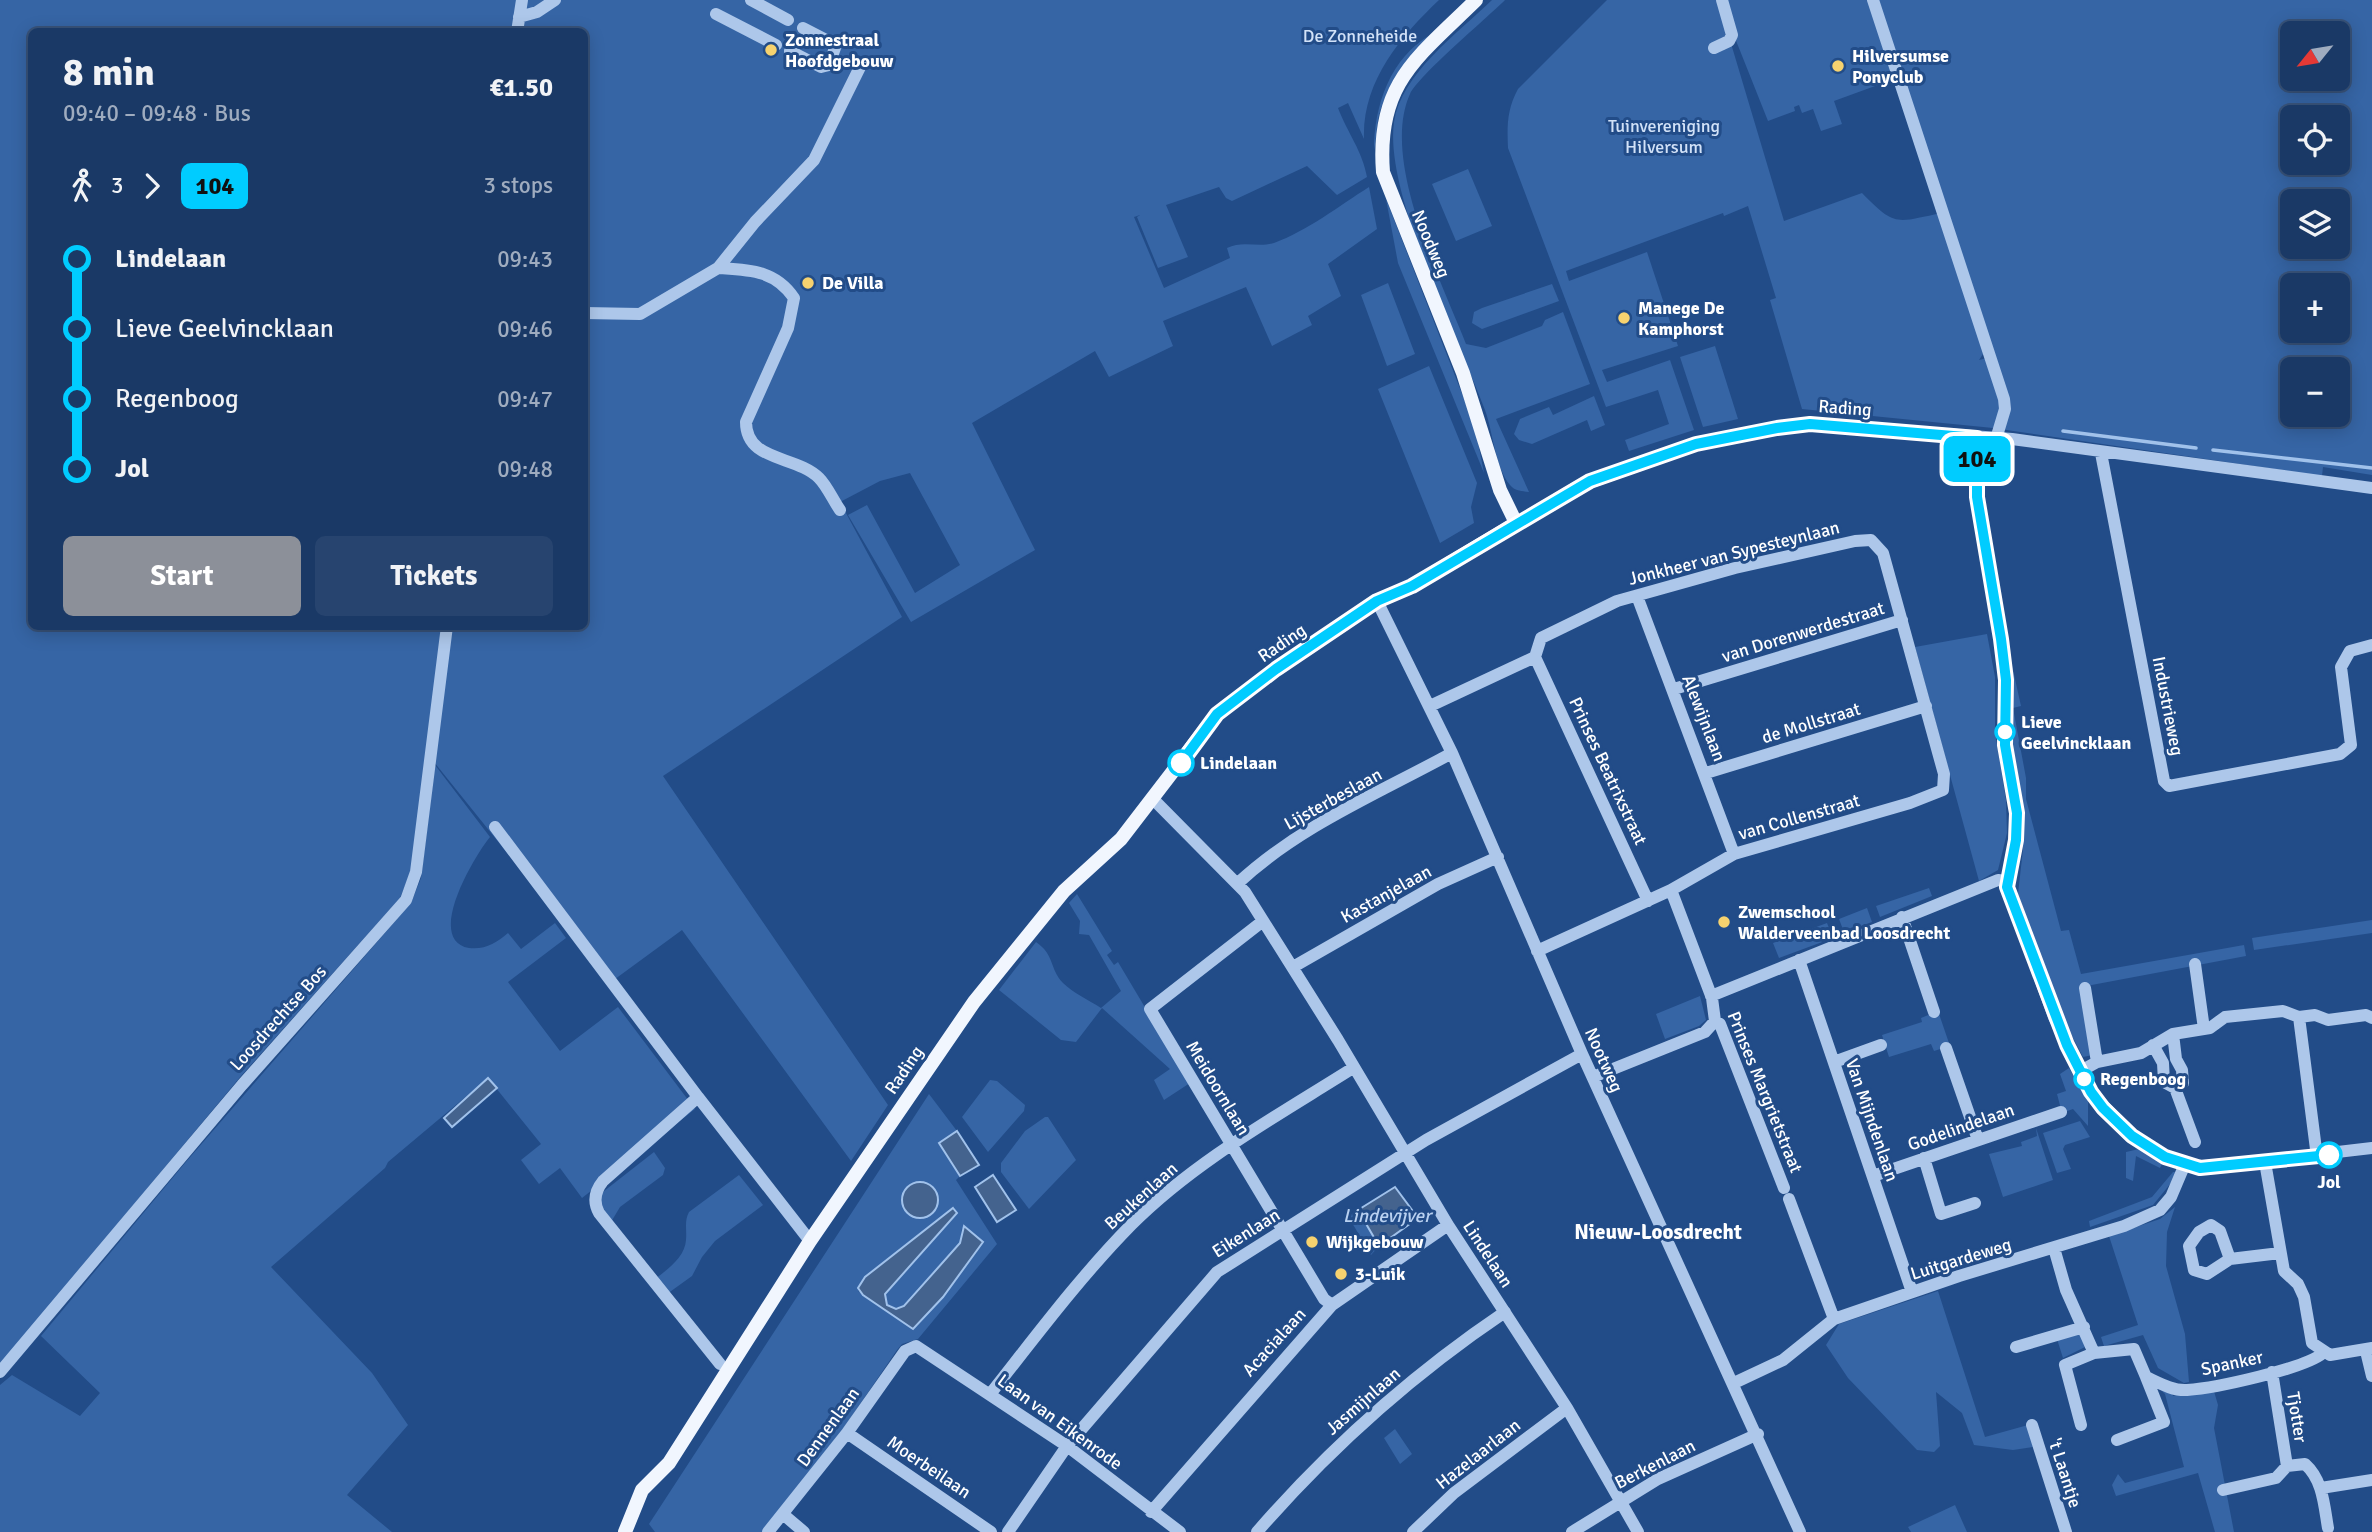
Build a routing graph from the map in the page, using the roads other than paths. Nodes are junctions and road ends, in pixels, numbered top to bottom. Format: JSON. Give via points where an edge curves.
{"nodes":[{"id":1,"x":522,"y":0,"type":"edge"},
{"id":2,"x":555,"y":0,"type":"edge"},
{"id":3,"x":751,"y":0,"type":"edge"},
{"id":4,"x":1476,"y":0,"type":"edge"},
{"id":5,"x":1722,"y":0,"type":"edge"},
{"id":6,"x":1873,"y":0,"type":"edge"},
{"id":7,"x":716,"y":14,"type":"dead end"},
{"id":8,"x":519,"y":17,"type":"junction"},
{"id":9,"x":788,"y":20,"type":"dead end"},
{"id":10,"x":518,"y":28,"type":"edge"},
{"id":11,"x":803,"y":28,"type":"dead end"},
{"id":12,"x":776,"y":46,"type":"dead end"},
{"id":13,"x":1714,"y":48,"type":"dead end"},
{"id":14,"x":789,"y":51,"type":"dead end"},
{"id":15,"x":862,"y":63,"type":"dead end"},
{"id":16,"x":718,"y":268,"type":"junction"},
{"id":17,"x":588,"y":313,"type":"edge"},
{"id":18,"x":1977,"y":438,"type":"junction"},
{"id":19,"x":1996,"y":439,"type":"junction"},
{"id":20,"x":2101,"y":453,"type":"junction"},
{"id":21,"x":2372,"y":488,"type":"edge"},
{"id":22,"x":839,"y":510,"type":"dead end"},
{"id":23,"x":1516,"y":523,"type":"junction"},
{"id":24,"x":1637,"y":596,"type":"junction"},
{"id":25,"x":1377,"y":601,"type":"junction"},
{"id":26,"x":1902,"y":620,"type":"junction"},
{"id":27,"x":446,"y":630,"type":"edge"},
{"id":28,"x":2372,"y":645,"type":"edge"},
{"id":29,"x":1535,"y":657,"type":"junction"},
{"id":30,"x":1674,"y":689,"type":"junction"},
{"id":31,"x":1430,"y":706,"type":"junction"},
{"id":32,"x":1926,"y":706,"type":"junction"},
{"id":33,"x":1452,"y":754,"type":"junction"},
{"id":34,"x":1706,"y":774,"type":"junction"},
{"id":35,"x":1153,"y":799,"type":"junction"},
{"id":36,"x":495,"y":827,"type":"dead end"},
{"id":37,"x":1734,"y":854,"type":"junction"},
{"id":38,"x":1497,"y":857,"type":"junction"},
{"id":39,"x":2007,"y":881,"type":"junction"},
{"id":40,"x":1238,"y":883,"type":"junction"},
{"id":41,"x":1671,"y":890,"type":"junction"},
{"id":42,"x":1648,"y":901,"type":"junction"},
{"id":43,"x":1902,"y":917,"type":"junction"},
{"id":44,"x":1263,"y":921,"type":"junction"},
{"id":45,"x":1537,"y":951,"type":"junction"},
{"id":46,"x":1799,"y":960,"type":"junction"},
{"id":47,"x":2195,"y":964,"type":"dead end"},
{"id":48,"x":1293,"y":967,"type":"junction"},
{"id":49,"x":2085,"y":988,"type":"dead end"},
{"id":50,"x":1711,"y":996,"type":"junction"},
{"id":51,"x":1934,"y":1013,"type":"dead end"},
{"id":52,"x":2299,"y":1017,"type":"junction"},
{"id":53,"x":2372,"y":1018,"type":"edge"},
{"id":54,"x":1715,"y":1021,"type":"junction"},
{"id":55,"x":2204,"y":1029,"type":"junction"},
{"id":56,"x":2173,"y":1034,"type":"junction"},
{"id":57,"x":1881,"y":1045,"type":"dead end"},
{"id":58,"x":2153,"y":1045,"type":"junction"},
{"id":59,"x":1946,"y":1048,"type":"dead end"},
{"id":60,"x":1582,"y":1054,"type":"junction"},
{"id":61,"x":1834,"y":1062,"type":"junction"},
{"id":62,"x":2097,"y":1062,"type":"junction"},
{"id":63,"x":1353,"y":1068,"type":"junction"},
{"id":64,"x":2079,"y":1072,"type":"junction"},
{"id":65,"x":1593,"y":1077,"type":"junction"},
{"id":66,"x":2175,"y":1088,"type":"junction"},
{"id":67,"x":698,"y":1097,"type":"junction"},
{"id":68,"x":2061,"y":1112,"type":"dead end"},
{"id":69,"x":1978,"y":1140,"type":"junction"},
{"id":70,"x":2195,"y":1142,"type":"dead end"},
{"id":71,"x":1231,"y":1144,"type":"junction"},
{"id":72,"x":2372,"y":1148,"type":"edge"},
{"id":73,"x":1405,"y":1153,"type":"junction"},
{"id":74,"x":2317,"y":1157,"type":"junction"},
{"id":75,"x":1924,"y":1158,"type":"junction"},
{"id":76,"x":2265,"y":1162,"type":"junction"},
{"id":77,"x":2185,"y":1164,"type":"junction"},
{"id":78,"x":1873,"y":1176,"type":"junction"},
{"id":79,"x":1975,"y":1203,"type":"dead end"},
{"id":80,"x":1448,"y":1225,"type":"junction"},
{"id":81,"x":1281,"y":1231,"type":"junction"},
{"id":82,"x":810,"y":1241,"type":"junction"},
{"id":83,"x":2054,"y":1248,"type":"junction"},
{"id":84,"x":2280,"y":1253,"type":"junction"},
{"id":85,"x":2231,"y":1259,"type":"dead end"},
{"id":86,"x":1912,"y":1292,"type":"junction"},
{"id":87,"x":1332,"y":1305,"type":"junction"},
{"id":88,"x":1505,"y":1312,"type":"junction"},
{"id":89,"x":1834,"y":1319,"type":"junction"},
{"id":90,"x":2084,"y":1327,"type":"junction"},
{"id":91,"x":916,"y":1346,"type":"joint"},
{"id":92,"x":2017,"y":1347,"type":"dead end"},
{"id":93,"x":2369,"y":1349,"type":"edge"},
{"id":94,"x":2094,"y":1353,"type":"junction"},
{"id":95,"x":2323,"y":1353,"type":"junction"},
{"id":96,"x":720,"y":1364,"type":"dead end"},
{"id":97,"x":0,"y":1372,"type":"edge"},
{"id":98,"x":2272,"y":1373,"type":"junction"},
{"id":99,"x":2372,"y":1376,"type":"edge"},
{"id":100,"x":2146,"y":1377,"type":"junction"},
{"id":101,"x":1734,"y":1383,"type":"junction"},
{"id":102,"x":991,"y":1393,"type":"junction"},
{"id":103,"x":1567,"y":1408,"type":"junction"},
{"id":104,"x":2032,"y":1425,"type":"dead end"},
{"id":105,"x":2081,"y":1425,"type":"dead end"},
{"id":106,"x":847,"y":1433,"type":"junction"},
{"id":107,"x":1758,"y":1434,"type":"junction"},
{"id":108,"x":2117,"y":1440,"type":"dead end"},
{"id":109,"x":1067,"y":1446,"type":"junction"},
{"id":110,"x":2287,"y":1466,"type":"junction"},
{"id":111,"x":2372,"y":1480,"type":"edge"},
{"id":112,"x":2321,"y":1488,"type":"junction"},
{"id":113,"x":2223,"y":1490,"type":"dead end"},
{"id":114,"x":1620,"y":1501,"type":"junction"},
{"id":115,"x":1151,"y":1512,"type":"junction"},
{"id":116,"x":784,"y":1515,"type":"junction"},
{"id":117,"x":2328,"y":1528,"type":"dead end"},
{"id":118,"x":625,"y":1532,"type":"edge"},
{"id":119,"x":768,"y":1532,"type":"edge"},
{"id":120,"x":804,"y":1532,"type":"edge"},
{"id":121,"x":991,"y":1532,"type":"edge"},
{"id":122,"x":1008,"y":1532,"type":"edge"},
{"id":123,"x":1180,"y":1532,"type":"edge"},
{"id":124,"x":1257,"y":1532,"type":"edge"},
{"id":125,"x":1413,"y":1532,"type":"edge"},
{"id":126,"x":1572,"y":1532,"type":"edge"},
{"id":127,"x":1638,"y":1532,"type":"edge"},
{"id":128,"x":1800,"y":1532,"type":"edge"},
{"id":129,"x":2066,"y":1532,"type":"edge"}],
"edges":[{"from":1,"to":8,"type":"street"},
{"from":2,"to":8,"type":"street"},
{"from":3,"to":9,"type":"street"},
{"from":4,"to":23,"type":"main road","name":"Noodweg","via":[[1400,78],[1384,114],[1381,152],[1391,198],[1458,362],[1500,490]]},
{"from":5,"to":13,"type":"street","via":[[1732,35]]},
{"from":6,"to":19,"type":"street","via":[[2004,399],[2006,410]]},
{"from":7,"to":12,"type":"street"},
{"from":8,"to":10,"type":"street"},
{"from":11,"to":14,"type":"street","via":[[836,45],[829,65],[821,67]]},
{"from":15,"to":16,"type":"street","via":[[814,160]]},
{"from":16,"to":17,"type":"street","via":[[640,314]]},
{"from":16,"to":22,"type":"street","via":[[762,271],[794,298],[788,328],[746,430],[754,446],[819,478]]},
{"from":18,"to":19,"type":"street","name":"Rading"},
{"from":18,"to":23,"type":"street","name":"Rading","via":[[1810,424],[1777,428],[1696,444],[1590,481]]},
{"from":18,"to":39,"type":"street","via":[[1977,497],[2001,639],[2005,745],[2017,813]]},
{"from":19,"to":20,"type":"street","name":"Rading"},
{"from":20,"to":21,"type":"street","name":"Rading"},
{"from":20,"to":28,"type":"street","name":"Industrieweg","via":[[2164,781],[2169,786],[2340,754],[2351,745],[2341,667],[2350,652]]},
{"from":23,"to":25,"type":"main road","name":"Rading","via":[[1412,586]]},
{"from":24,"to":26,"type":"street","name":"Jonkheer van Sypesteynlaan","via":[[1735,568],[1871,540],[1883,553]]},
{"from":24,"to":29,"type":"street","name":"Jonkheer van Sypesteynlaan","via":[[1541,638]]},
{"from":24,"to":30,"type":"street","name":"Alewijnlaan"},
{"from":25,"to":31,"type":"street","name":"Nootweg"},
{"from":25,"to":35,"type":"main road","name":"Rading","via":[[1217,714]]},
{"from":26,"to":30,"type":"street","name":"van Dorenwerdestraat"},
{"from":26,"to":32,"type":"street"},
{"from":27,"to":97,"type":"street","name":"Loosdrechtse Bos","via":[[416,872],[406,900],[242,1085]]},
{"from":29,"to":31,"type":"street","name":"Jonkheer van Sypesteynlaan"},
{"from":29,"to":42,"type":"street","name":"Prinses Beatrixstraat"},
{"from":30,"to":34,"type":"street","name":"Alewijnlaan"},
{"from":31,"to":33,"type":"street","name":"Nootweg"},
{"from":32,"to":34,"type":"street","name":"de Mollstraat"},
{"from":32,"to":37,"type":"street","name":"van Collenstraat","via":[[1944,774],[1943,790]]},
{"from":33,"to":38,"type":"street","name":"Nootweg"},
{"from":33,"to":40,"type":"street","name":"Lijsterbeslaan","via":[[1310,830]]},
{"from":34,"to":37,"type":"street","name":"Alewijnlaan"},
{"from":35,"to":40,"type":"street","name":"Lindelaan"},
{"from":35,"to":82,"type":"main road","name":"Rading","via":[[1121,839],[1064,891],[974,1002]]},
{"from":36,"to":67,"type":"street"},
{"from":37,"to":41,"type":"street","name":"van Collenstraat"},
{"from":38,"to":45,"type":"street","name":"Nootweg"},
{"from":38,"to":48,"type":"street","name":"Kastanjelaan","via":[[1438,884]]},
{"from":39,"to":43,"type":"street","via":[[1998,880]]},
{"from":39,"to":64,"type":"street","via":[[2054,1017]]},
{"from":40,"to":44,"type":"street","name":"Lindelaan"},
{"from":41,"to":42,"type":"street","name":"van Collenstraat"},
{"from":41,"to":50,"type":"street","name":"Prinses Margrietstraat"},
{"from":42,"to":45,"type":"street","name":"van Collenstraat"},
{"from":43,"to":46,"type":"street"},
{"from":43,"to":51,"type":"street"},
{"from":44,"to":48,"type":"street","name":"Lindelaan"},
{"from":44,"to":71,"type":"street","name":"Meidoornlaan","via":[[1150,1009]]},
{"from":45,"to":60,"type":"street","name":"Nootweg"},
{"from":46,"to":50,"type":"street"},
{"from":46,"to":61,"type":"street","name":"Van Mijndenlaan"},
{"from":47,"to":55,"type":"street"},
{"from":48,"to":63,"type":"street","name":"Lindelaan"},
{"from":49,"to":62,"type":"street"},
{"from":50,"to":54,"type":"street","name":"Prinses Margrietstraat"},
{"from":52,"to":53,"type":"street"},
{"from":52,"to":55,"type":"street","via":[[2283,1011],[2225,1017]]},
{"from":52,"to":74,"type":"street"},
{"from":54,"to":65,"type":"street","via":[[1705,1032]]},
{"from":54,"to":89,"type":"street","name":"Prinses Margrietstraat","via":[[1720,1024]]},
{"from":55,"to":56,"type":"street"},
{"from":56,"to":58,"type":"street"},
{"from":56,"to":66,"type":"street","via":[[2183,1083]]},
{"from":57,"to":61,"type":"street"},
{"from":58,"to":62,"type":"street","via":[[2141,1053]]},
{"from":58,"to":66,"type":"street","via":[[2163,1063],[2164,1082]]},
{"from":59,"to":69,"type":"street"},
{"from":60,"to":65,"type":"street","name":"Nootweg"},
{"from":60,"to":73,"type":"street","name":"Eikenlaan"},
{"from":61,"to":78,"type":"street","name":"Van Mijndenlaan"},
{"from":62,"to":64,"type":"street"},
{"from":63,"to":71,"type":"street","name":"Beukenlaan"},
{"from":63,"to":73,"type":"street","name":"Lindelaan"},
{"from":64,"to":77,"type":"street","via":[[2103,1108],[2132,1136]]},
{"from":65,"to":101,"type":"street","name":"Nootweg"},
{"from":66,"to":70,"type":"street"},
{"from":67,"to":82,"type":"street"},
{"from":67,"to":96,"type":"street","via":[[603,1181],[595,1204]]},
{"from":68,"to":69,"type":"street","name":"Godelindelaan"},
{"from":69,"to":75,"type":"street","name":"Godelindelaan"},
{"from":71,"to":81,"type":"street","name":"Meidoornlaan"},
{"from":71,"to":102,"type":"street","name":"Beukenlaan","via":[[1132,1224]]},
{"from":72,"to":74,"type":"street"},
{"from":73,"to":80,"type":"street","name":"Lindelaan"},
{"from":73,"to":81,"type":"street","name":"Eikenlaan"},
{"from":74,"to":76,"type":"street"},
{"from":75,"to":78,"type":"street","name":"Godelindelaan"},
{"from":75,"to":79,"type":"street","via":[[1941,1214]]},
{"from":76,"to":77,"type":"street","via":[[2200,1168]]},
{"from":76,"to":84,"type":"street"},
{"from":77,"to":83,"type":"street","name":"Luitgardeweg","via":[[2171,1198],[2160,1210]]},
{"from":78,"to":86,"type":"street","name":"Van Mijndenlaan"},
{"from":80,"to":87,"type":"street","name":"Acacialaan"},
{"from":80,"to":88,"type":"street","name":"Lindelaan"},
{"from":81,"to":87,"type":"street","name":"Meidoornlaan"},
{"from":81,"to":109,"type":"street","name":"Eikenlaan","via":[[1217,1272]]},
{"from":82,"to":118,"type":"main road","name":"Rading","via":[[669,1463],[642,1490]]},
{"from":83,"to":86,"type":"street","name":"Luitgardeweg"},
{"from":83,"to":90,"type":"street","via":[[2066,1290]]},
{"from":84,"to":85,"type":"street"},
{"from":84,"to":95,"type":"street","via":[[2284,1271],[2304,1297],[2312,1343]]},
{"from":86,"to":89,"type":"street","name":"Luitgardeweg"},
{"from":87,"to":115,"type":"street","name":"Acacialaan"},
{"from":88,"to":103,"type":"street","name":"Lindelaan"},
{"from":88,"to":124,"type":"street","name":"Jasmijnlaan","via":[[1345,1438]]},
{"from":89,"to":101,"type":"street","name":"Luitgardeweg","via":[[1783,1360]]},
{"from":90,"to":92,"type":"street"},
{"from":90,"to":94,"type":"street"},
{"from":91,"to":102,"type":"street","name":"Laan van Eikenrode"},
{"from":91,"to":106,"type":"street","name":"Dennenlaan","via":[[905,1351]]},
{"from":93,"to":95,"type":"street"},
{"from":93,"to":99,"type":"street"},
{"from":94,"to":100,"type":"street","via":[[2134,1349]]},
{"from":94,"to":105,"type":"street","via":[[2065,1365]]},
{"from":95,"to":98,"type":"street","name":"Spanker","via":[[2313,1362]]},
{"from":98,"to":100,"type":"street","name":"Spanker","via":[[2186,1391]]},
{"from":98,"to":110,"type":"street","name":"Tjotter"},
{"from":100,"to":108,"type":"street","via":[[2164,1422]]},
{"from":101,"to":107,"type":"street","name":"Nootweg"},
{"from":102,"to":109,"type":"street","name":"Laan van Eikenrode"},
{"from":103,"to":114,"type":"street","name":"Lindelaan"},
{"from":103,"to":125,"type":"street","name":"Hazelaarlaan","via":[[1454,1493]]},
{"from":104,"to":129,"type":"street","name":"'t Laantje"},
{"from":106,"to":116,"type":"street","name":"Dennenlaan"},
{"from":106,"to":121,"type":"street","name":"Moerbeilaan"},
{"from":107,"to":114,"type":"street","name":"Berkenlaan"},
{"from":107,"to":128,"type":"street","name":"Nootweg"},
{"from":109,"to":115,"type":"street","name":"Laan van Eikenrode"},
{"from":109,"to":122,"type":"street","name":"Eikenlaan"},
{"from":110,"to":112,"type":"street","name":"Tjotter","via":[[2305,1464],[2314,1471]]},
{"from":110,"to":113,"type":"street","name":"Tjotter","via":[[2276,1478]]},
{"from":111,"to":112,"type":"street"},
{"from":112,"to":117,"type":"street"},
{"from":114,"to":126,"type":"street","name":"Berkenlaan"},
{"from":114,"to":127,"type":"street","name":"Lindelaan"},
{"from":115,"to":123,"type":"street","name":"Laan van Eikenrode"},
{"from":116,"to":119,"type":"street","name":"Dennenlaan"},
{"from":116,"to":120,"type":"street"}]}
